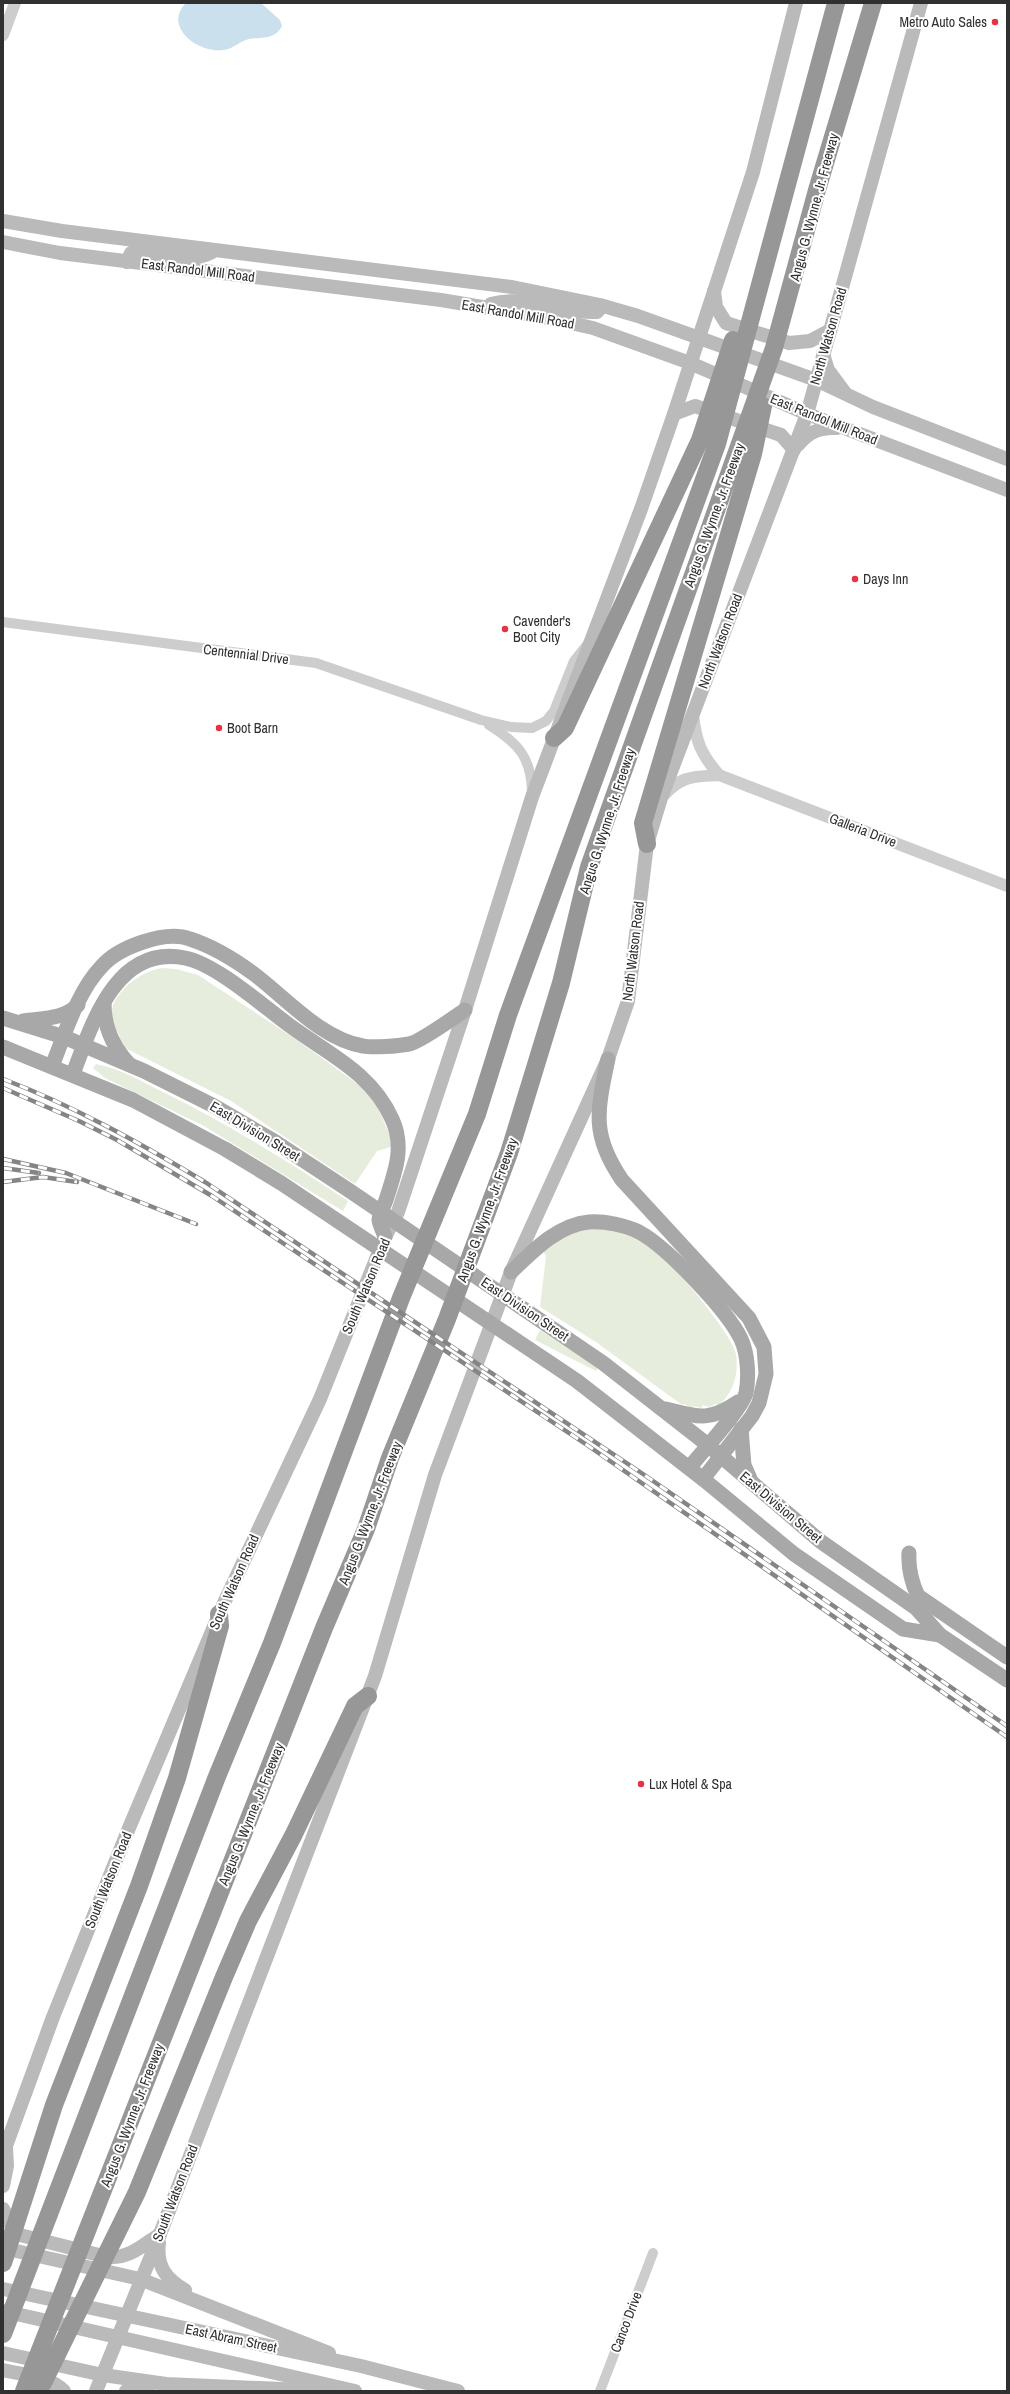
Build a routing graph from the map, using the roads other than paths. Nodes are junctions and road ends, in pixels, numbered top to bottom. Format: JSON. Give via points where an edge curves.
{"nodes":[{"id":1,"x":15,"y":3,"type":"edge"},
{"id":2,"x":796,"y":3,"type":"edge"},
{"id":3,"x":836,"y":3,"type":"edge"},
{"id":4,"x":873,"y":3,"type":"edge"},
{"id":5,"x":921,"y":3,"type":"edge"},
{"id":6,"x":3,"y":35,"type":"edge"},
{"id":7,"x":3,"y":221,"type":"edge"},
{"id":8,"x":3,"y":242,"type":"edge"},
{"id":9,"x":214,"y":250,"type":"junction"},
{"id":10,"x":127,"y":262,"type":"junction"},
{"id":11,"x":714,"y":289,"type":"junction"},
{"id":12,"x":602,"y":306,"type":"junction"},
{"id":13,"x":481,"y":307,"type":"junction"},
{"id":14,"x":829,"y":331,"type":"junction"},
{"id":15,"x":698,"y":338,"type":"junction"},
{"id":16,"x":823,"y":354,"type":"junction"},
{"id":17,"x":690,"y":363,"type":"junction"},
{"id":18,"x":816,"y":380,"type":"junction"},
{"id":19,"x":846,"y":394,"type":"junction"},
{"id":20,"x":674,"y":414,"type":"junction"},
{"id":21,"x":807,"y":414,"type":"junction"},
{"id":22,"x":846,"y":429,"type":"junction"},
{"id":23,"x":708,"y":442,"type":"junction"},
{"id":24,"x":794,"y":450,"type":"junction"},
{"id":25,"x":745,"y":451,"type":"junction"},
{"id":26,"x":1007,"y":460,"type":"edge"},
{"id":27,"x":1007,"y":490,"type":"edge"},
{"id":28,"x":3,"y":622,"type":"edge"},
{"id":29,"x":589,"y":641,"type":"junction"},
{"id":30,"x":693,"y":715,"type":"junction"},
{"id":31,"x":481,"y":720,"type":"junction"},
{"id":32,"x":554,"y":738,"type":"junction"},
{"id":33,"x":719,"y":774,"type":"junction"},
{"id":34,"x":532,"y":797,"type":"junction"},
{"id":35,"x":661,"y":798,"type":"junction"},
{"id":36,"x":647,"y":844,"type":"junction"},
{"id":37,"x":1007,"y":886,"type":"edge"},
{"id":38,"x":104,"y":1002,"type":"junction"},
{"id":39,"x":79,"y":1004,"type":"junction"},
{"id":40,"x":465,"y":1010,"type":"junction"},
{"id":41,"x":10,"y":1020,"type":"edge"},
{"id":42,"x":64,"y":1037,"type":"junction"},
{"id":43,"x":84,"y":1046,"type":"junction"},
{"id":44,"x":3,"y":1047,"type":"edge"},
{"id":45,"x":608,"y":1060,"type":"junction"},
{"id":46,"x":130,"y":1065,"type":"junction"},
{"id":47,"x":52,"y":1066,"type":"junction"},
{"id":48,"x":73,"y":1074,"type":"junction"},
{"id":49,"x":385,"y":1238,"type":"junction"},
{"id":50,"x":511,"y":1272,"type":"junction"},
{"id":51,"x":742,"y":1400,"type":"junction"},
{"id":52,"x":661,"y":1408,"type":"junction"},
{"id":53,"x":741,"y":1429,"type":"junction"},
{"id":54,"x":708,"y":1445,"type":"junction"},
{"id":55,"x":721,"y":1456,"type":"junction"},
{"id":56,"x":689,"y":1468,"type":"junction"},
{"id":57,"x":703,"y":1479,"type":"junction"},
{"id":58,"x":752,"y":1484,"type":"junction"},
{"id":59,"x":909,"y":1553,"type":"dead end"},
{"id":60,"x":219,"y":1614,"type":"junction"},
{"id":61,"x":940,"y":1635,"type":"junction"},
{"id":62,"x":1007,"y":1657,"type":"edge"},
{"id":63,"x":1007,"y":1680,"type":"edge"},
{"id":64,"x":368,"y":1696,"type":"junction"},
{"id":65,"x":4,"y":2151,"type":"edge"},
{"id":66,"x":3,"y":2186,"type":"edge"},
{"id":67,"x":3,"y":2209,"type":"edge"},
{"id":68,"x":160,"y":2234,"type":"junction"},
{"id":69,"x":3,"y":2248,"type":"edge"},
{"id":70,"x":653,"y":2253,"type":"dead end"},
{"id":71,"x":3,"y":2263,"type":"edge"},
{"id":72,"x":140,"y":2280,"type":"junction"},
{"id":73,"x":3,"y":2289,"type":"edge"},
{"id":74,"x":216,"y":2308,"type":"junction"},
{"id":75,"x":3,"y":2311,"type":"edge"},
{"id":76,"x":3,"y":2334,"type":"edge"},
{"id":77,"x":3,"y":2352,"type":"edge"},
{"id":78,"x":361,"y":2366,"type":"junction"},
{"id":79,"x":3,"y":2370,"type":"edge"},
{"id":80,"x":103,"y":2375,"type":"junction"},
{"id":81,"x":166,"y":2384,"type":"junction"},
{"id":82,"x":24,"y":2391,"type":"edge"},
{"id":83,"x":39,"y":2391,"type":"edge"},
{"id":84,"x":64,"y":2391,"type":"edge"},
{"id":85,"x":96,"y":2391,"type":"edge"},
{"id":86,"x":126,"y":2391,"type":"edge"},
{"id":87,"x":340,"y":2391,"type":"edge"},
{"id":88,"x":355,"y":2391,"type":"edge"},
{"id":89,"x":458,"y":2391,"type":"edge"},
{"id":90,"x":600,"y":2391,"type":"edge"}],
"edges":[{"from":1,"to":6,"type":"street"},
{"from":2,"to":11,"type":"main road","via":[[753,172]]},
{"from":3,"to":23,"type":"highway","via":[[766,262],[750,288]]},
{"from":4,"to":25,"type":"highway","name":"Angus G. Wynne, Jr. Freeway","via":[[821,176]]},
{"from":5,"to":14,"type":"main road","name":"North Watson Road"},
{"from":7,"to":9,"type":"main road","name":"East Randol Mill Road"},
{"from":8,"to":10,"type":"main road","name":"East Randol Mill Road"},
{"from":9,"to":10,"type":"main road","via":[[202,257],[192,258],[138,251],[131,253]]},
{"from":9,"to":12,"type":"main road","name":"East Randol Mill Road","via":[[512,287]]},
{"from":10,"to":13,"type":"main road","name":"East Randol Mill Road"},
{"from":11,"to":14,"type":"main road","via":[[716,307],[726,323],[789,343],[810,341]]},
{"from":11,"to":15,"type":"main road"},
{"from":12,"to":13,"type":"main road","via":[[597,312],[586,313],[528,302],[494,303]]},
{"from":12,"to":15,"type":"main road","name":"East Randol Mill Road"},
{"from":13,"to":17,"type":"main road","name":"East Randol Mill Road","via":[[593,328]]},
{"from":14,"to":16,"type":"main road","name":"North Watson Road"},
{"from":15,"to":17,"type":"main road"},
{"from":15,"to":18,"type":"main road","name":"East Randol Mill Road"},
{"from":16,"to":18,"type":"main road","name":"North Watson Road"},
{"from":16,"to":19,"type":"main road","via":[[828,370]]},
{"from":17,"to":20,"type":"main road"},
{"from":17,"to":21,"type":"main road","name":"East Randol Mill Road"},
{"from":18,"to":19,"type":"main road","name":"East Randol Mill Road"},
{"from":18,"to":21,"type":"main road","name":"North Watson Road"},
{"from":19,"to":26,"type":"main road","name":"East Randol Mill Road"},
{"from":20,"to":24,"type":"main road","via":[[695,406],[781,435]]},
{"from":20,"to":29,"type":"main road","via":[[641,509]]},
{"from":21,"to":22,"type":"main road","name":"East Randol Mill Road"},
{"from":21,"to":24,"type":"main road","name":"North Watson Road"},
{"from":22,"to":24,"type":"main road","via":[[824,428],[813,431],[804,437]]},
{"from":22,"to":27,"type":"main road","name":"East Randol Mill Road"},
{"from":23,"to":32,"type":"highway","via":[[565,728]]},
{"from":23,"to":76,"type":"highway","name":"Angus G. Wynne, Jr. Freeway","via":[[508,1015],[477,1114],[401,1298],[274,1636],[216,1779]]},
{"from":24,"to":30,"type":"main road","name":"North Watson Road"},
{"from":25,"to":36,"type":"highway","via":[[643,823]]},
{"from":25,"to":82,"type":"highway","name":"Angus G. Wynne, Jr. Freeway","via":[[589,867],[561,983],[506,1160],[447,1320],[390,1458],[366,1529],[324,1628]]},
{"from":28,"to":31,"type":"street","name":"Centennial Drive","via":[[316,663]]},
{"from":29,"to":31,"type":"street","name":"Centennial Drive","via":[[574,661],[554,711],[546,721],[532,728],[511,727]]},
{"from":29,"to":32,"type":"main road"},
{"from":30,"to":33,"type":"street","via":[[698,745],[706,760]]},
{"from":30,"to":35,"type":"main road","name":"North Watson Road"},
{"from":31,"to":34,"type":"street","name":"Centennial Drive","via":[[503,734],[524,755],[532,772]]},
{"from":32,"to":34,"type":"main road"},
{"from":33,"to":35,"type":"street","via":[[682,779]]},
{"from":33,"to":37,"type":"street","name":"Galleria Drive"},
{"from":34,"to":40,"type":"main road"},
{"from":35,"to":36,"type":"main road","name":"North Watson Road"},
{"from":36,"to":45,"type":"main road","name":"North Watson Road","via":[[628,1001]]},
{"from":38,"to":43,"type":"main road"},
{"from":38,"to":46,"type":"main road","via":[[104,1013],[113,1042]]},
{"from":38,"to":49,"type":"main road","via":[[122,977],[135,965],[155,958],[186,958],[238,986],[289,1026],[334,1055],[372,1086],[392,1119],[398,1141],[399,1159],[379,1220]]},
{"from":39,"to":40,"type":"main road","via":[[102,966],[130,946],[161,938],[189,938],[254,973],[277,995],[328,1033],[363,1046],[410,1044]]},
{"from":39,"to":41,"type":"main road","via":[[70,1013],[57,1017]]},
{"from":39,"to":42,"type":"main road"},
{"from":40,"to":49,"type":"main road","name":"South Watson Road","via":[[398,1212]]},
{"from":41,"to":42,"type":"main road","name":"East Division Street"},
{"from":42,"to":43,"type":"main road","name":"East Division Street"},
{"from":42,"to":47,"type":"main road"},
{"from":43,"to":46,"type":"main road","name":"East Division Street"},
{"from":43,"to":48,"type":"main road"},
{"from":44,"to":47,"type":"main road","name":"East Division Street"},
{"from":45,"to":50,"type":"main road","name":"North Watson Road"},
{"from":45,"to":53,"type":"main road","via":[[598,1118],[601,1139],[613,1167],[650,1211],[737,1303],[759,1333],[767,1363],[765,1380],[759,1403]]},
{"from":46,"to":52,"type":"main road","name":"East Division Street","via":[[214,1106],[274,1141],[544,1321]]},
{"from":47,"to":48,"type":"main road","name":"East Division Street"},
{"from":48,"to":56,"type":"main road","name":"East Division Street","via":[[188,1128],[340,1221],[532,1349],[630,1420]]},
{"from":49,"to":60,"type":"main road","name":"South Watson Road","via":[[320,1399]]},
{"from":50,"to":51,"type":"main road","via":[[544,1241],[588,1222],[617,1224],[638,1232],[662,1248],[730,1322],[740,1339],[747,1371],[746,1394]]},
{"from":50,"to":64,"type":"main road","name":"South Watson Road","via":[[435,1475]]},
{"from":51,"to":52,"type":"main road","via":[[715,1416],[698,1416]]},
{"from":51,"to":54,"type":"main road"},
{"from":52,"to":54,"type":"main road","name":"East Division Street"},
{"from":53,"to":55,"type":"main road"},
{"from":53,"to":58,"type":"main road","via":[[744,1465]]},
{"from":54,"to":55,"type":"main road","name":"East Division Street"},
{"from":54,"to":56,"type":"main road"},
{"from":55,"to":57,"type":"main road"},
{"from":55,"to":58,"type":"main road","name":"East Division Street"},
{"from":56,"to":57,"type":"main road","name":"East Division Street"},
{"from":57,"to":61,"type":"main road","name":"East Division Street","via":[[794,1554],[903,1629]]},
{"from":58,"to":61,"type":"main road","name":"East Division Street","via":[[820,1540],[916,1608]]},
{"from":59,"to":62,"type":"main road","via":[[908,1568],[918,1596]]},
{"from":60,"to":65,"type":"main road","name":"South Watson Road","via":[[59,2002]]},
{"from":60,"to":71,"type":"highway","via":[[220,1626],[177,1778],[139,1886],[54,2105]]},
{"from":61,"to":63,"type":"main road","name":"East Division Street"},
{"from":64,"to":68,"type":"main road","name":"South Watson Road"},
{"from":64,"to":83,"type":"highway","via":[[355,1706],[294,1834],[248,1921],[137,2192]]},
{"from":65,"to":66,"type":"main road","via":[[7,2166]]},
{"from":67,"to":68,"type":"main road","via":[[11,2225],[20,2235],[107,2257],[131,2255]]},
{"from":68,"to":72,"type":"main road","name":"South Watson Road"},
{"from":68,"to":74,"type":"main road","via":[[158,2254],[161,2269],[167,2278]]},
{"from":69,"to":72,"type":"main road"},
{"from":70,"to":90,"type":"street","name":"Canco Drive"},
{"from":72,"to":74,"type":"main road"},
{"from":72,"to":80,"type":"main road","name":"South Watson Road"},
{"from":73,"to":78,"type":"main road","name":"East Abram Street"},
{"from":74,"to":78,"type":"main road"},
{"from":75,"to":88,"type":"main road","name":"East Abram Street"},
{"from":77,"to":80,"type":"main road"},
{"from":78,"to":89,"type":"main road","name":"East Abram Street"},
{"from":79,"to":84,"type":"main road","via":[[46,2380]]},
{"from":80,"to":81,"type":"main road"},
{"from":80,"to":85,"type":"main road","name":"South Watson Road"},
{"from":81,"to":86,"type":"main road"},
{"from":81,"to":87,"type":"main road"}]}
